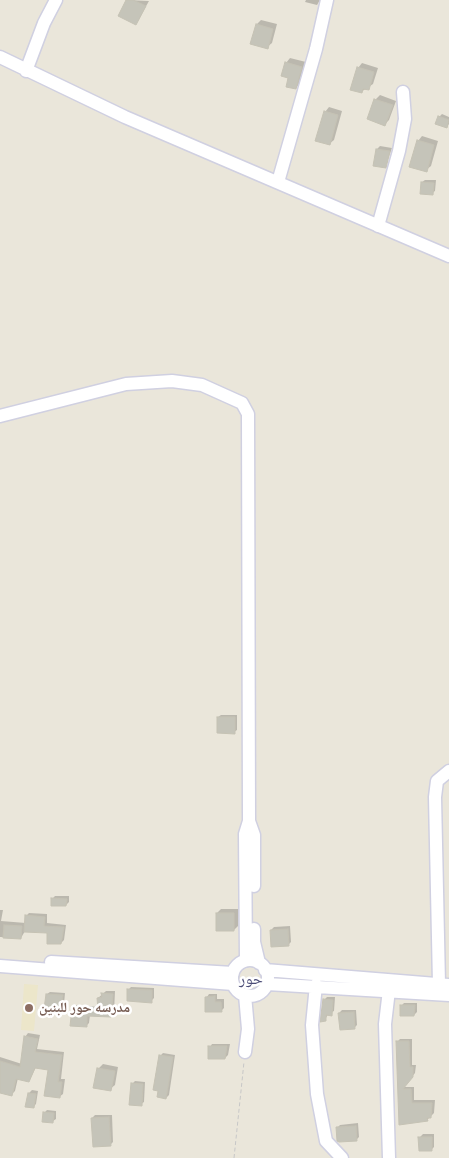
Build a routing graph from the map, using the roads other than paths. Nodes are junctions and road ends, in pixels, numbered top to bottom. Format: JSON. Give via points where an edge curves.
{"nodes":[{"id":1,"x":56,"y":0,"type":"edge"},
{"id":2,"x":326,"y":0,"type":"edge"},
{"id":3,"x":0,"y":57,"type":"edge"},
{"id":4,"x":26,"y":72,"type":"junction"},
{"id":5,"x":403,"y":92,"type":"dead end"},
{"id":6,"x":278,"y":182,"type":"junction"},
{"id":7,"x":378,"y":226,"type":"junction"},
{"id":8,"x":449,"y":256,"type":"edge"},
{"id":9,"x":0,"y":416,"type":"edge"},
{"id":10,"x":449,"y":771,"type":"edge"},
{"id":11,"x":249,"y":821,"type":"junction"},
{"id":12,"x":444,"y":885,"type":"edge"},
{"id":13,"x":0,"y":958,"type":"edge"},
{"id":14,"x":246,"y":960,"type":"junction"},
{"id":15,"x":0,"y":966,"type":"edge"},
{"id":16,"x":262,"y":967,"type":"junction"},
{"id":17,"x":233,"y":978,"type":"junction"},
{"id":18,"x":444,"y":984,"type":"edge"},
{"id":19,"x":316,"y":985,"type":"junction"},
{"id":20,"x":264,"y":987,"type":"junction"},
{"id":21,"x":389,"y":990,"type":"junction"},
{"id":22,"x":245,"y":995,"type":"junction"},
{"id":23,"x":449,"y":995,"type":"edge"},
{"id":24,"x":248,"y":1029,"type":"junction"},
{"id":25,"x":245,"y":1052,"type":"road end"},
{"id":26,"x":342,"y":1158,"type":"edge"},
{"id":27,"x":389,"y":1158,"type":"edge"}],
"edges":[{"from":1,"to":4,"type":"street"},
{"from":2,"to":6,"type":"street","via":[[316,49]]},
{"from":3,"to":4,"type":"street"},
{"from":4,"to":6,"type":"street"},
{"from":5,"to":7,"type":"street","via":[[405,119],[399,152]]},
{"from":6,"to":7,"type":"street"},
{"from":7,"to":8,"type":"street"},
{"from":9,"to":11,"type":"street","via":[[126,384],[172,381],[202,385],[242,403],[248,414]]},
{"from":10,"to":12,"type":"street","via":[[437,781],[435,790]]},
{"from":11,"to":14,"type":"street","via":[[245,834]]},
{"from":11,"to":16,"type":"street","via":[[254,835],[254,942]]},
{"from":12,"to":18,"type":"street"},
{"from":13,"to":17,"type":"street"},
{"from":14,"to":16,"type":"street"},
{"from":14,"to":17,"type":"street","via":[[238,965]]},
{"from":15,"to":17,"type":"street"},
{"from":16,"to":18,"type":"street"},
{"from":16,"to":20,"type":"street"},
{"from":17,"to":22,"type":"street","via":[[237,990]]},
{"from":19,"to":20,"type":"street"},
{"from":19,"to":21,"type":"street"},
{"from":19,"to":26,"type":"street","via":[[312,1025],[317,1094],[326,1141]]},
{"from":20,"to":22,"type":"street","via":[[254,995]]},
{"from":20,"to":24,"type":"street"},
{"from":21,"to":23,"type":"street"},
{"from":21,"to":27,"type":"street","via":[[385,1024]]},
{"from":22,"to":24,"type":"street"},
{"from":24,"to":25,"type":"street"}]}
